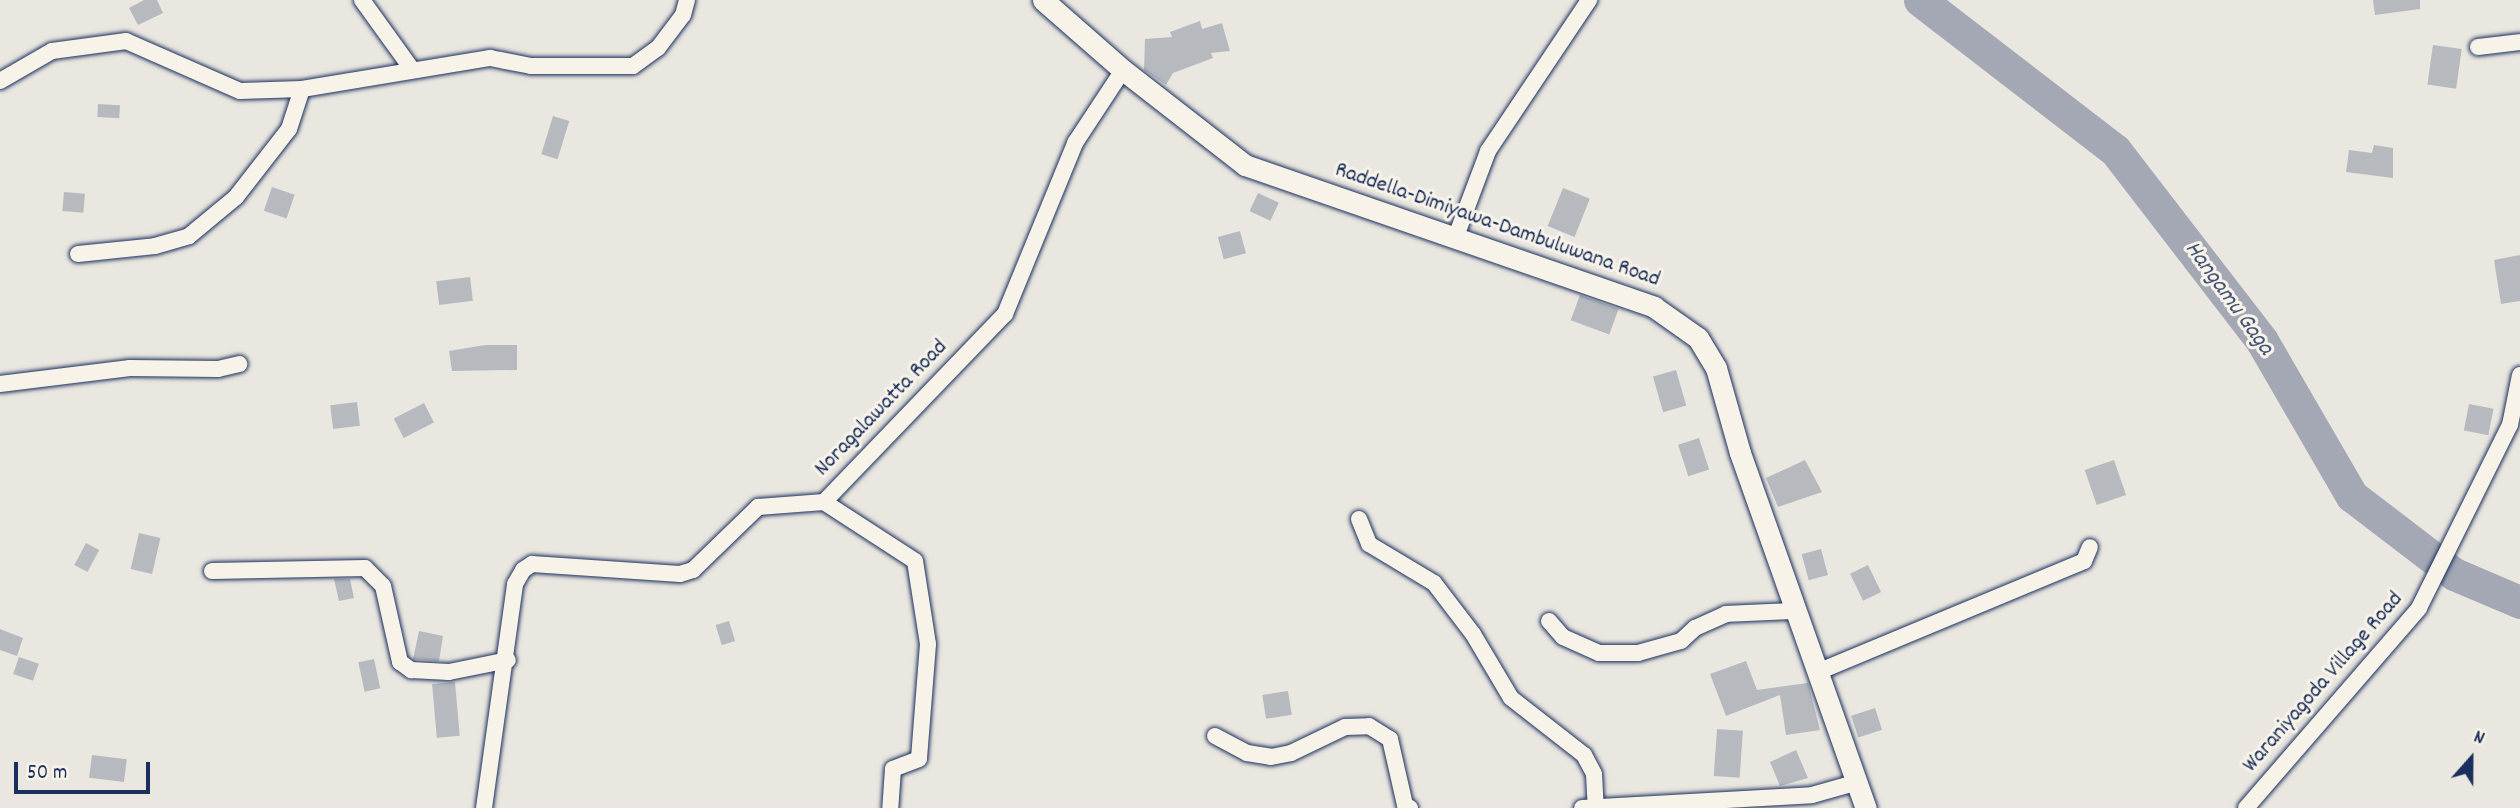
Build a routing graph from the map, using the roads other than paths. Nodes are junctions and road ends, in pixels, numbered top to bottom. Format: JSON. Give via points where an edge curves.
{"nodes":[{"id":1,"x":362,"y":0,"type":"edge"},
{"id":2,"x":687,"y":0,"type":"edge"},
{"id":3,"x":1043,"y":0,"type":"edge"},
{"id":4,"x":1589,"y":0,"type":"edge"},
{"id":5,"x":2520,"y":42,"type":"edge"},
{"id":6,"x":2478,"y":47,"type":"dead end"},
{"id":7,"x":411,"y":68,"type":"junction"},
{"id":8,"x":1123,"y":70,"type":"junction"},
{"id":9,"x":0,"y":81,"type":"edge"},
{"id":10,"x":302,"y":89,"type":"junction"},
{"id":11,"x":1455,"y":239,"type":"junction"},
{"id":12,"x":78,"y":254,"type":"dead end"},
{"id":13,"x":239,"y":364,"type":"dead end"},
{"id":14,"x":2520,"y":375,"type":"edge"},
{"id":15,"x":0,"y":384,"type":"edge"},
{"id":16,"x":824,"y":502,"type":"junction"},
{"id":17,"x":1359,"y":519,"type":"dead end"},
{"id":18,"x":2091,"y":547,"type":"dead end"},
{"id":19,"x":212,"y":570,"type":"dead end"},
{"id":20,"x":1796,"y":611,"type":"junction"},
{"id":21,"x":1549,"y":621,"type":"dead end"},
{"id":22,"x":508,"y":660,"type":"junction"},
{"id":23,"x":1820,"y":671,"type":"junction"},
{"id":24,"x":1215,"y":736,"type":"dead end"},
{"id":25,"x":1858,"y":782,"type":"junction"},
{"id":26,"x":1589,"y":807,"type":"edge"},
{"id":27,"x":484,"y":808,"type":"edge"},
{"id":28,"x":890,"y":808,"type":"edge"},
{"id":29,"x":1410,"y":808,"type":"edge"},
{"id":30,"x":1866,"y":808,"type":"edge"},
{"id":31,"x":2246,"y":808,"type":"edge"}],
"edges":[{"from":1,"to":7,"type":"street"},
{"from":2,"to":7,"type":"street","via":[[683,15],[658,48],[634,66],[531,66],[490,58]]},
{"from":3,"to":8,"type":"street","name":"Raddella-Dimiyawa-Dambuluwana Road"},
{"from":4,"to":11,"type":"street","via":[[1488,151]]},
{"from":5,"to":6,"type":"street"},
{"from":7,"to":10,"type":"street"},
{"from":8,"to":11,"type":"street","name":"Raddella-Dimiyawa-Dambuluwana Road","via":[[1245,165]]},
{"from":8,"to":16,"type":"street","name":"Noragalawatta Road","via":[[1074,143],[1005,314]]},
{"from":9,"to":10,"type":"street","via":[[52,51],[126,41],[240,91]]},
{"from":10,"to":12,"type":"street","via":[[289,129],[236,197],[189,236],[155,246]]},
{"from":11,"to":20,"type":"street","name":"Raddella-Dimiyawa-Dambuluwana Road","via":[[1654,307],[1698,338],[1716,368],[1740,453]]},
{"from":13,"to":15,"type":"street","via":[[218,369],[130,368]]},
{"from":14,"to":31,"type":"street","name":"Waraniyagoda Village Road","via":[[2510,425],[2419,608]]},
{"from":16,"to":22,"type":"street","name":"Noragalawatta Road","via":[[758,507],[692,570],[680,574],[532,564],[515,584]]},
{"from":16,"to":28,"type":"street","via":[[915,561],[928,644],[919,759],[893,769]]},
{"from":17,"to":26,"type":"street","via":[[1369,544],[1434,583],[1473,634],[1511,698],[1584,755],[1594,774]]},
{"from":18,"to":23,"type":"street","via":[[2084,561]]},
{"from":19,"to":22,"type":"street","via":[[365,568],[383,586],[400,662],[411,670],[449,673]]},
{"from":20,"to":21,"type":"street","via":[[1726,614],[1695,628],[1681,641],[1638,653],[1599,653],[1563,637]]},
{"from":20,"to":23,"type":"street","name":"Raddella-Dimiyawa-Dambuluwana Road"},
{"from":22,"to":27,"type":"street","name":"Noragalawatta Road"},
{"from":23,"to":25,"type":"street","name":"Raddella-Dimiyawa-Dambuluwana Road"},
{"from":24,"to":29,"type":"street","via":[[1247,753],[1271,757],[1292,753],[1345,727],[1369,726],[1390,739],[1405,805]]},
{"from":25,"to":26,"type":"street","via":[[1812,795]]},
{"from":25,"to":30,"type":"street","name":"Raddella-Dimiyawa-Dambuluwana Road"}]}
